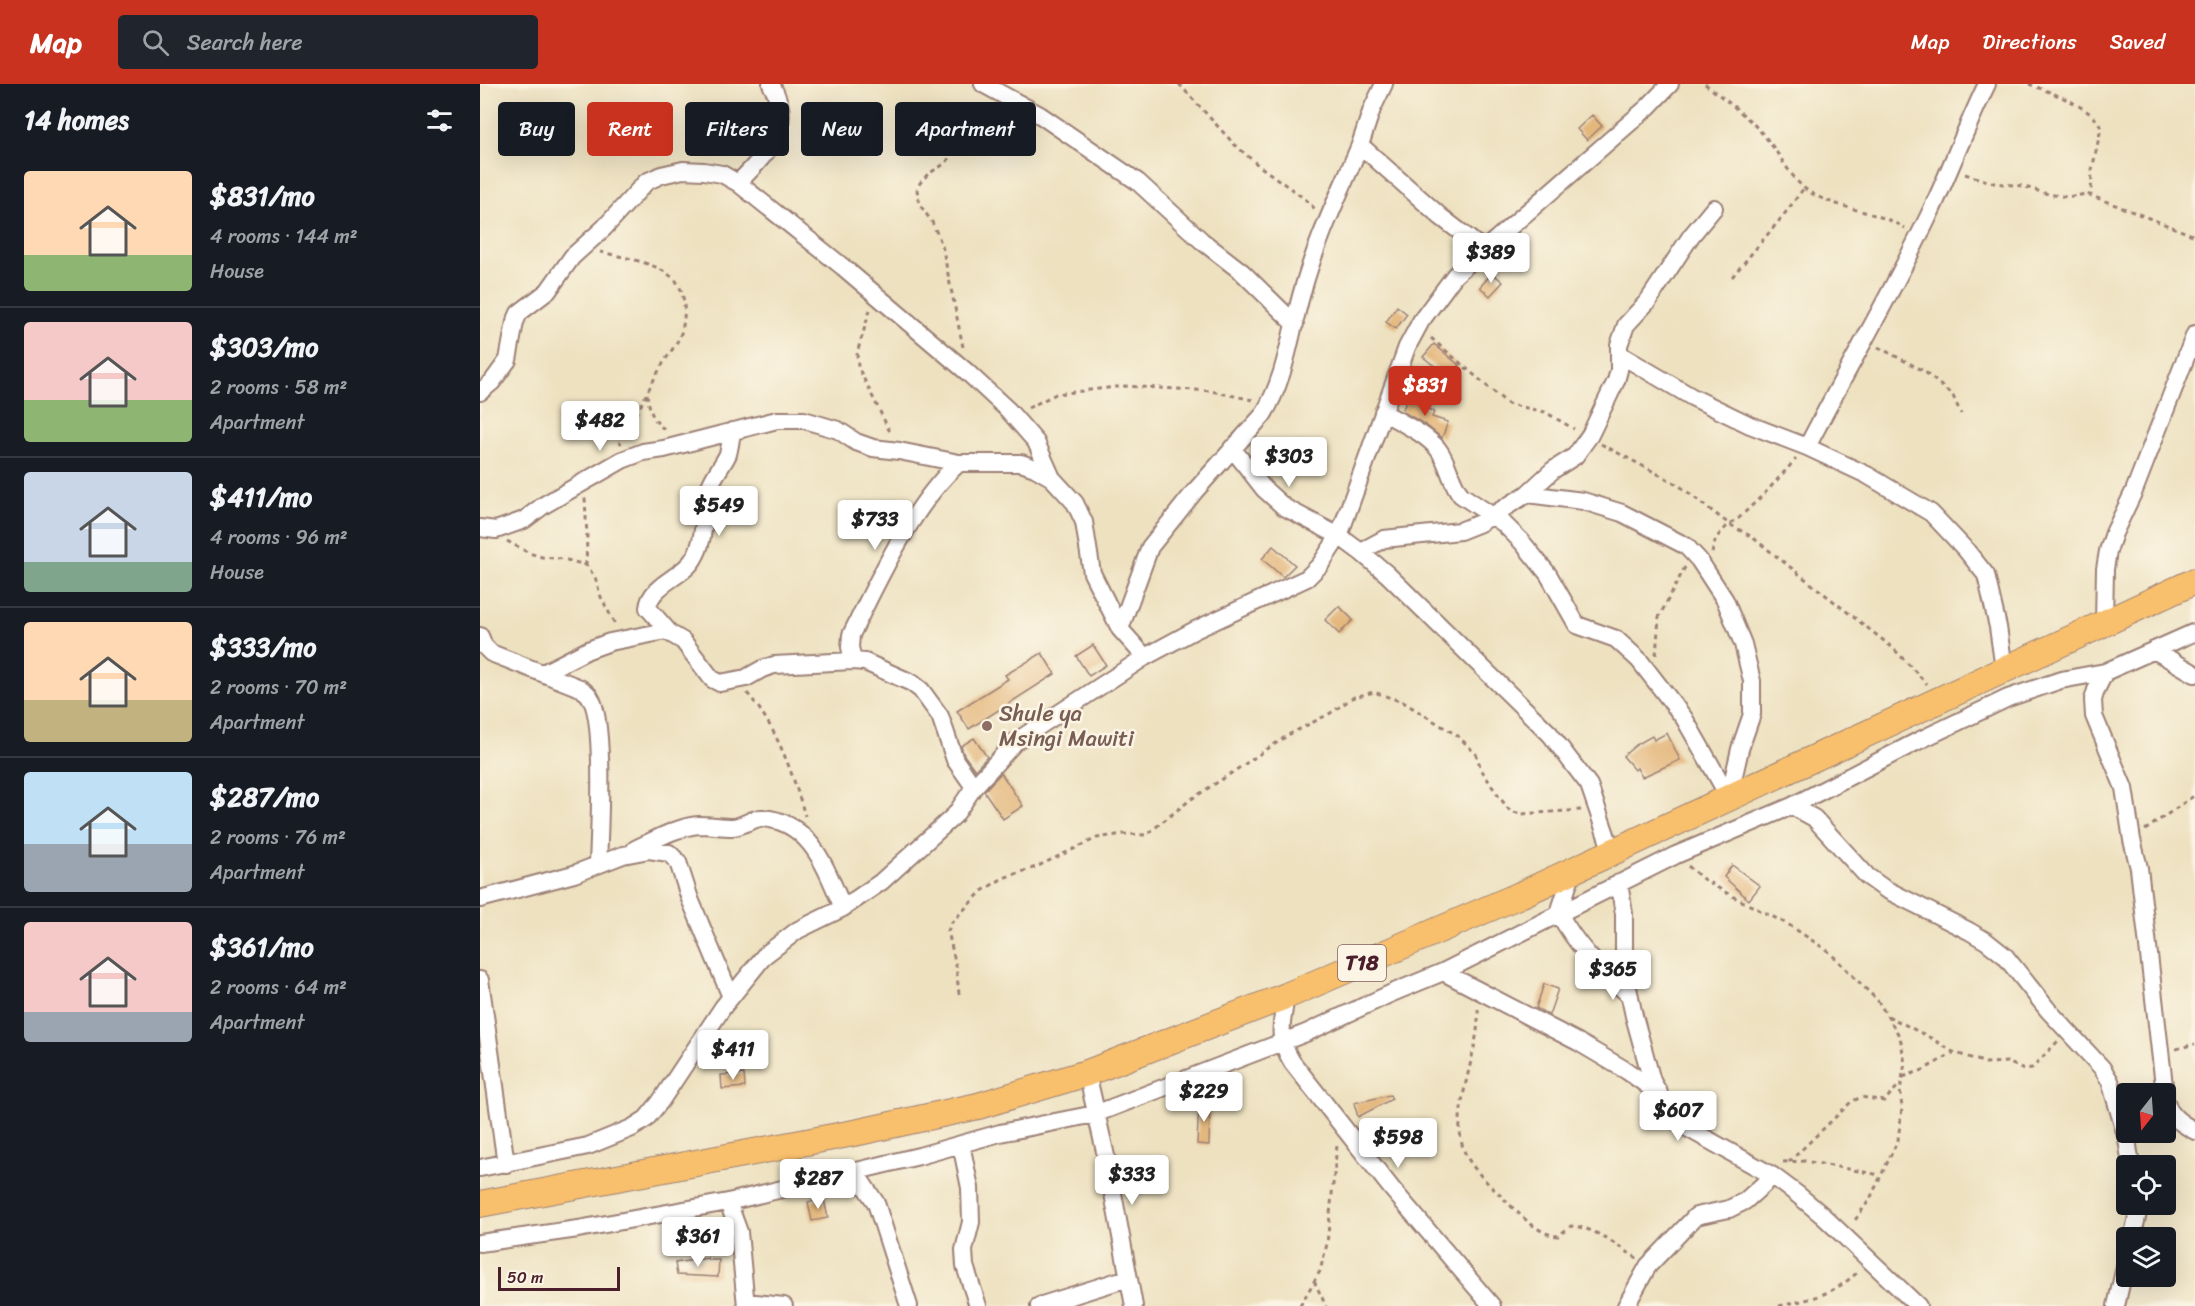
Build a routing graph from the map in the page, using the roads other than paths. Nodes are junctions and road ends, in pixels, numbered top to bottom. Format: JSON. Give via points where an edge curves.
{"nodes":[{"id":1,"x":771,"y":84,"type":"edge"},
{"id":2,"x":1384,"y":84,"type":"edge"},
{"id":3,"x":1670,"y":84,"type":"edge"},
{"id":4,"x":1987,"y":84,"type":"edge"},
{"id":5,"x":996,"y":89,"type":"edge"},
{"id":6,"x":1360,"y":145,"type":"junction"},
{"id":7,"x":738,"y":183,"type":"junction"},
{"id":8,"x":1714,"y":208,"type":"dead end"},
{"id":9,"x":1484,"y":250,"type":"junction"},
{"id":10,"x":1295,"y":324,"type":"junction"},
{"id":11,"x":2195,"y":334,"type":"edge"},
{"id":12,"x":1619,"y":354,"type":"junction"},
{"id":13,"x":480,"y":392,"type":"edge"},
{"id":14,"x":1383,"y":412,"type":"junction"},
{"id":15,"x":732,"y":431,"type":"junction"},
{"id":16,"x":1807,"y":447,"type":"junction"},
{"id":17,"x":1232,"y":448,"type":"junction"},
{"id":18,"x":959,"y":463,"type":"junction"},
{"id":19,"x":1052,"y":478,"type":"junction"},
{"id":20,"x":1527,"y":494,"type":"junction"},
{"id":21,"x":1492,"y":515,"type":"junction"},
{"id":22,"x":485,"y":529,"type":"edge"},
{"id":23,"x":1339,"y":536,"type":"junction"},
{"id":24,"x":1362,"y":553,"type":"junction"},
{"id":25,"x":2195,"y":580,"type":"edge"},
{"id":26,"x":2104,"y":623,"type":"junction"},
{"id":27,"x":1120,"y":628,"type":"junction"},
{"id":28,"x":669,"y":632,"type":"junction"},
{"id":29,"x":2195,"y":632,"type":"edge"},
{"id":30,"x":480,"y":636,"type":"edge"},
{"id":31,"x":2154,"y":650,"type":"junction"},
{"id":32,"x":1145,"y":657,"type":"junction"},
{"id":33,"x":853,"y":661,"type":"junction"},
{"id":34,"x":2004,"y":669,"type":"junction"},
{"id":35,"x":2105,"y":672,"type":"junction"},
{"id":36,"x":543,"y":673,"type":"junction"},
{"id":37,"x":2195,"y":674,"type":"edge"},
{"id":38,"x":974,"y":787,"type":"junction"},
{"id":39,"x":1729,"y":796,"type":"junction"},
{"id":40,"x":1792,"y":806,"type":"junction"},
{"id":41,"x":1612,"y":852,"type":"junction"},
{"id":42,"x":623,"y":855,"type":"junction"},
{"id":43,"x":598,"y":865,"type":"junction"},
{"id":44,"x":1573,"y":870,"type":"junction"},
{"id":45,"x":1619,"y":883,"type":"junction"},
{"id":46,"x":480,"y":899,"type":"edge"},
{"id":47,"x":843,"y":908,"type":"junction"},
{"id":48,"x":1559,"y":913,"type":"junction"},
{"id":49,"x":1443,"y":972,"type":"junction"},
{"id":50,"x":480,"y":980,"type":"edge"},
{"id":51,"x":1286,"y":996,"type":"junction"},
{"id":52,"x":1630,"y":996,"type":"junction"},
{"id":53,"x":731,"y":997,"type":"junction"},
{"id":54,"x":1281,"y":1042,"type":"junction"},
{"id":55,"x":1087,"y":1073,"type":"junction"},
{"id":56,"x":2164,"y":1083,"type":"edge"},
{"id":57,"x":1664,"y":1102,"type":"junction"},
{"id":58,"x":1095,"y":1114,"type":"junction"},
{"id":59,"x":2176,"y":1119,"type":"edge"},
{"id":60,"x":2195,"y":1131,"type":"edge"},
{"id":61,"x":961,"y":1144,"type":"junction"},
{"id":62,"x":2129,"y":1155,"type":"edge"},
{"id":63,"x":506,"y":1164,"type":"junction"},
{"id":64,"x":480,"y":1168,"type":"edge"},
{"id":65,"x":1776,"y":1169,"type":"junction"},
{"id":66,"x":855,"y":1172,"type":"junction"},
{"id":67,"x":728,"y":1202,"type":"junction"},
{"id":68,"x":480,"y":1204,"type":"edge"},
{"id":69,"x":480,"y":1243,"type":"edge"},
{"id":70,"x":1128,"y":1278,"type":"junction"},
{"id":71,"x":2120,"y":1287,"type":"edge"},
{"id":72,"x":746,"y":1304,"type":"edge"},
{"id":73,"x":783,"y":1306,"type":"edge"},
{"id":74,"x":909,"y":1306,"type":"edge"},
{"id":75,"x":978,"y":1306,"type":"edge"},
{"id":76,"x":1039,"y":1306,"type":"edge"},
{"id":77,"x":1134,"y":1306,"type":"edge"},
{"id":78,"x":1492,"y":1306,"type":"edge"},
{"id":79,"x":1626,"y":1306,"type":"edge"},
{"id":80,"x":1918,"y":1306,"type":"edge"},
{"id":81,"x":2116,"y":1306,"type":"edge"}],
"edges":[{"from":1,"to":7,"type":"street","via":[[780,109],[778,130]]},
{"from":2,"to":6,"type":"street"},
{"from":3,"to":9,"type":"street"},
{"from":4,"to":16,"type":"street","via":[[1918,236]]},
{"from":5,"to":10,"type":"street","via":[[1138,182],[1250,279]]},
{"from":6,"to":9,"type":"street"},
{"from":6,"to":10,"type":"street","via":[[1325,222]]},
{"from":7,"to":13,"type":"street","via":[[722,174],[682,170],[646,182],[567,262],[548,291],[517,315],[508,360]]},
{"from":7,"to":19,"type":"street","via":[[967,372],[1036,442]]},
{"from":8,"to":12,"type":"street","via":[[1648,301],[1626,325]]},
{"from":9,"to":14,"type":"street","via":[[1455,274],[1418,327]]},
{"from":10,"to":17,"type":"street","via":[[1270,403]]},
{"from":11,"to":26,"type":"street","via":[[2108,551]]},
{"from":12,"to":16,"type":"street","via":[[1692,397]]},
{"from":12,"to":20,"type":"street","via":[[1616,381],[1588,438],[1575,456]]},
{"from":14,"to":21,"type":"street","via":[[1438,449],[1456,489]]},
{"from":14,"to":23,"type":"street"},
{"from":15,"to":18,"type":"street","via":[[777,420],[804,420],[838,430],[873,448]]},
{"from":15,"to":22,"type":"street","via":[[622,460],[524,520],[496,530]]},
{"from":15,"to":28,"type":"street","via":[[727,455],[709,490],[700,546],[694,559],[649,602],[648,608]]},
{"from":16,"to":34,"type":"street","via":[[1931,513],[1966,550],[1986,575]]},
{"from":17,"to":23,"type":"street","via":[[1264,489],[1284,507]]},
{"from":17,"to":27,"type":"street","via":[[1150,547]]},
{"from":18,"to":19,"type":"street","via":[[1021,463]]},
{"from":18,"to":33,"type":"street","via":[[924,503],[883,572],[851,635]]},
{"from":19,"to":27,"type":"street","via":[[1075,503],[1084,522],[1092,573]]},
{"from":20,"to":21,"type":"street"},
{"from":20,"to":39,"type":"street","via":[[1583,501],[1622,513],[1693,552],[1707,572],[1725,600],[1743,644],[1752,681],[1752,714]]},
{"from":21,"to":24,"type":"street","via":[[1460,531],[1384,539]]},
{"from":21,"to":39,"type":"street","via":[[1522,542],[1548,574],[1577,625],[1623,643],[1658,684],[1684,718]]},
{"from":23,"to":24,"type":"street"},
{"from":23,"to":32,"type":"street","via":[[1307,578]]},
{"from":24,"to":41,"type":"street","via":[[1550,734],[1589,785]]},
{"from":25,"to":26,"type":"highway","number":"T18"},
{"from":26,"to":34,"type":"highway","number":"T18"},
{"from":27,"to":32,"type":"street"},
{"from":28,"to":33,"type":"street","via":[[683,641],[712,679],[724,683],[774,665]]},
{"from":28,"to":36,"type":"street","via":[[622,639],[588,650]]},
{"from":29,"to":31,"type":"street"},
{"from":30,"to":36,"type":"street","via":[[491,652]]},
{"from":31,"to":35,"type":"street"},
{"from":31,"to":37,"type":"street"},
{"from":32,"to":38,"type":"street","via":[[1015,742]]},
{"from":33,"to":38,"type":"street","via":[[865,662],[921,690],[940,716],[955,760]]},
{"from":34,"to":39,"type":"highway","number":"T18"},
{"from":35,"to":40,"type":"street","via":[[2061,680],[2008,699]]},
{"from":35,"to":56,"type":"street","via":[[2093,700],[2094,716],[2124,788],[2139,868]]},
{"from":36,"to":43,"type":"street","via":[[580,688],[590,696],[596,710]]},
{"from":38,"to":47,"type":"street","via":[[955,815],[881,882]]},
{"from":39,"to":41,"type":"highway","number":"T18"},
{"from":40,"to":45,"type":"street"},
{"from":40,"to":62,"type":"street","via":[[1814,818],[1884,889],[1969,931],[2006,956],[2103,1068]]},
{"from":41,"to":44,"type":"highway","number":"T18"},
{"from":42,"to":43,"type":"street"},
{"from":42,"to":47,"type":"street","via":[[682,828],[733,827],[759,818],[781,821],[800,831],[810,842]]},
{"from":42,"to":53,"type":"street","via":[[649,850],[669,853],[678,862]]},
{"from":43,"to":46,"type":"street"},
{"from":44,"to":48,"type":"street"},
{"from":44,"to":51,"type":"highway","number":"T18"},
{"from":45,"to":48,"type":"street"},
{"from":45,"to":52,"type":"street","via":[[1624,914],[1624,969]]},
{"from":47,"to":53,"type":"street","via":[[798,930],[765,955]]},
{"from":48,"to":49,"type":"street"},
{"from":48,"to":52,"type":"street","via":[[1591,961]]},
{"from":49,"to":54,"type":"street"},
{"from":49,"to":57,"type":"street","via":[[1588,1048],[1647,1085]]},
{"from":50,"to":63,"type":"street"},
{"from":51,"to":54,"type":"street"},
{"from":51,"to":55,"type":"highway","number":"T18"},
{"from":52,"to":57,"type":"street","via":[[1652,1081]]},
{"from":53,"to":63,"type":"street","via":[[646,1119],[588,1146]]},
{"from":54,"to":58,"type":"street"},
{"from":54,"to":78,"type":"street","via":[[1292,1062],[1392,1189]]},
{"from":55,"to":58,"type":"street"},
{"from":55,"to":68,"type":"highway","number":"T18","via":[[978,1106],[859,1132]]},
{"from":57,"to":65,"type":"street","via":[[1689,1130]]},
{"from":58,"to":61,"type":"street"},
{"from":58,"to":70,"type":"street"},
{"from":59,"to":60,"type":"street"},
{"from":61,"to":66,"type":"street"},
{"from":61,"to":75,"type":"street","via":[[970,1188],[971,1222],[964,1250],[965,1266]]},
{"from":63,"to":64,"type":"street"},
{"from":65,"to":79,"type":"street","via":[[1745,1201],[1696,1216],[1648,1266]]},
{"from":65,"to":80,"type":"street"},
{"from":66,"to":67,"type":"street"},
{"from":66,"to":74,"type":"street","via":[[876,1203]]},
{"from":67,"to":69,"type":"street"},
{"from":67,"to":72,"type":"street","via":[[739,1232]]},
{"from":70,"to":76,"type":"street"},
{"from":70,"to":77,"type":"street"},
{"from":71,"to":81,"type":"street"},
{"from":72,"to":73,"type":"street"}]}
